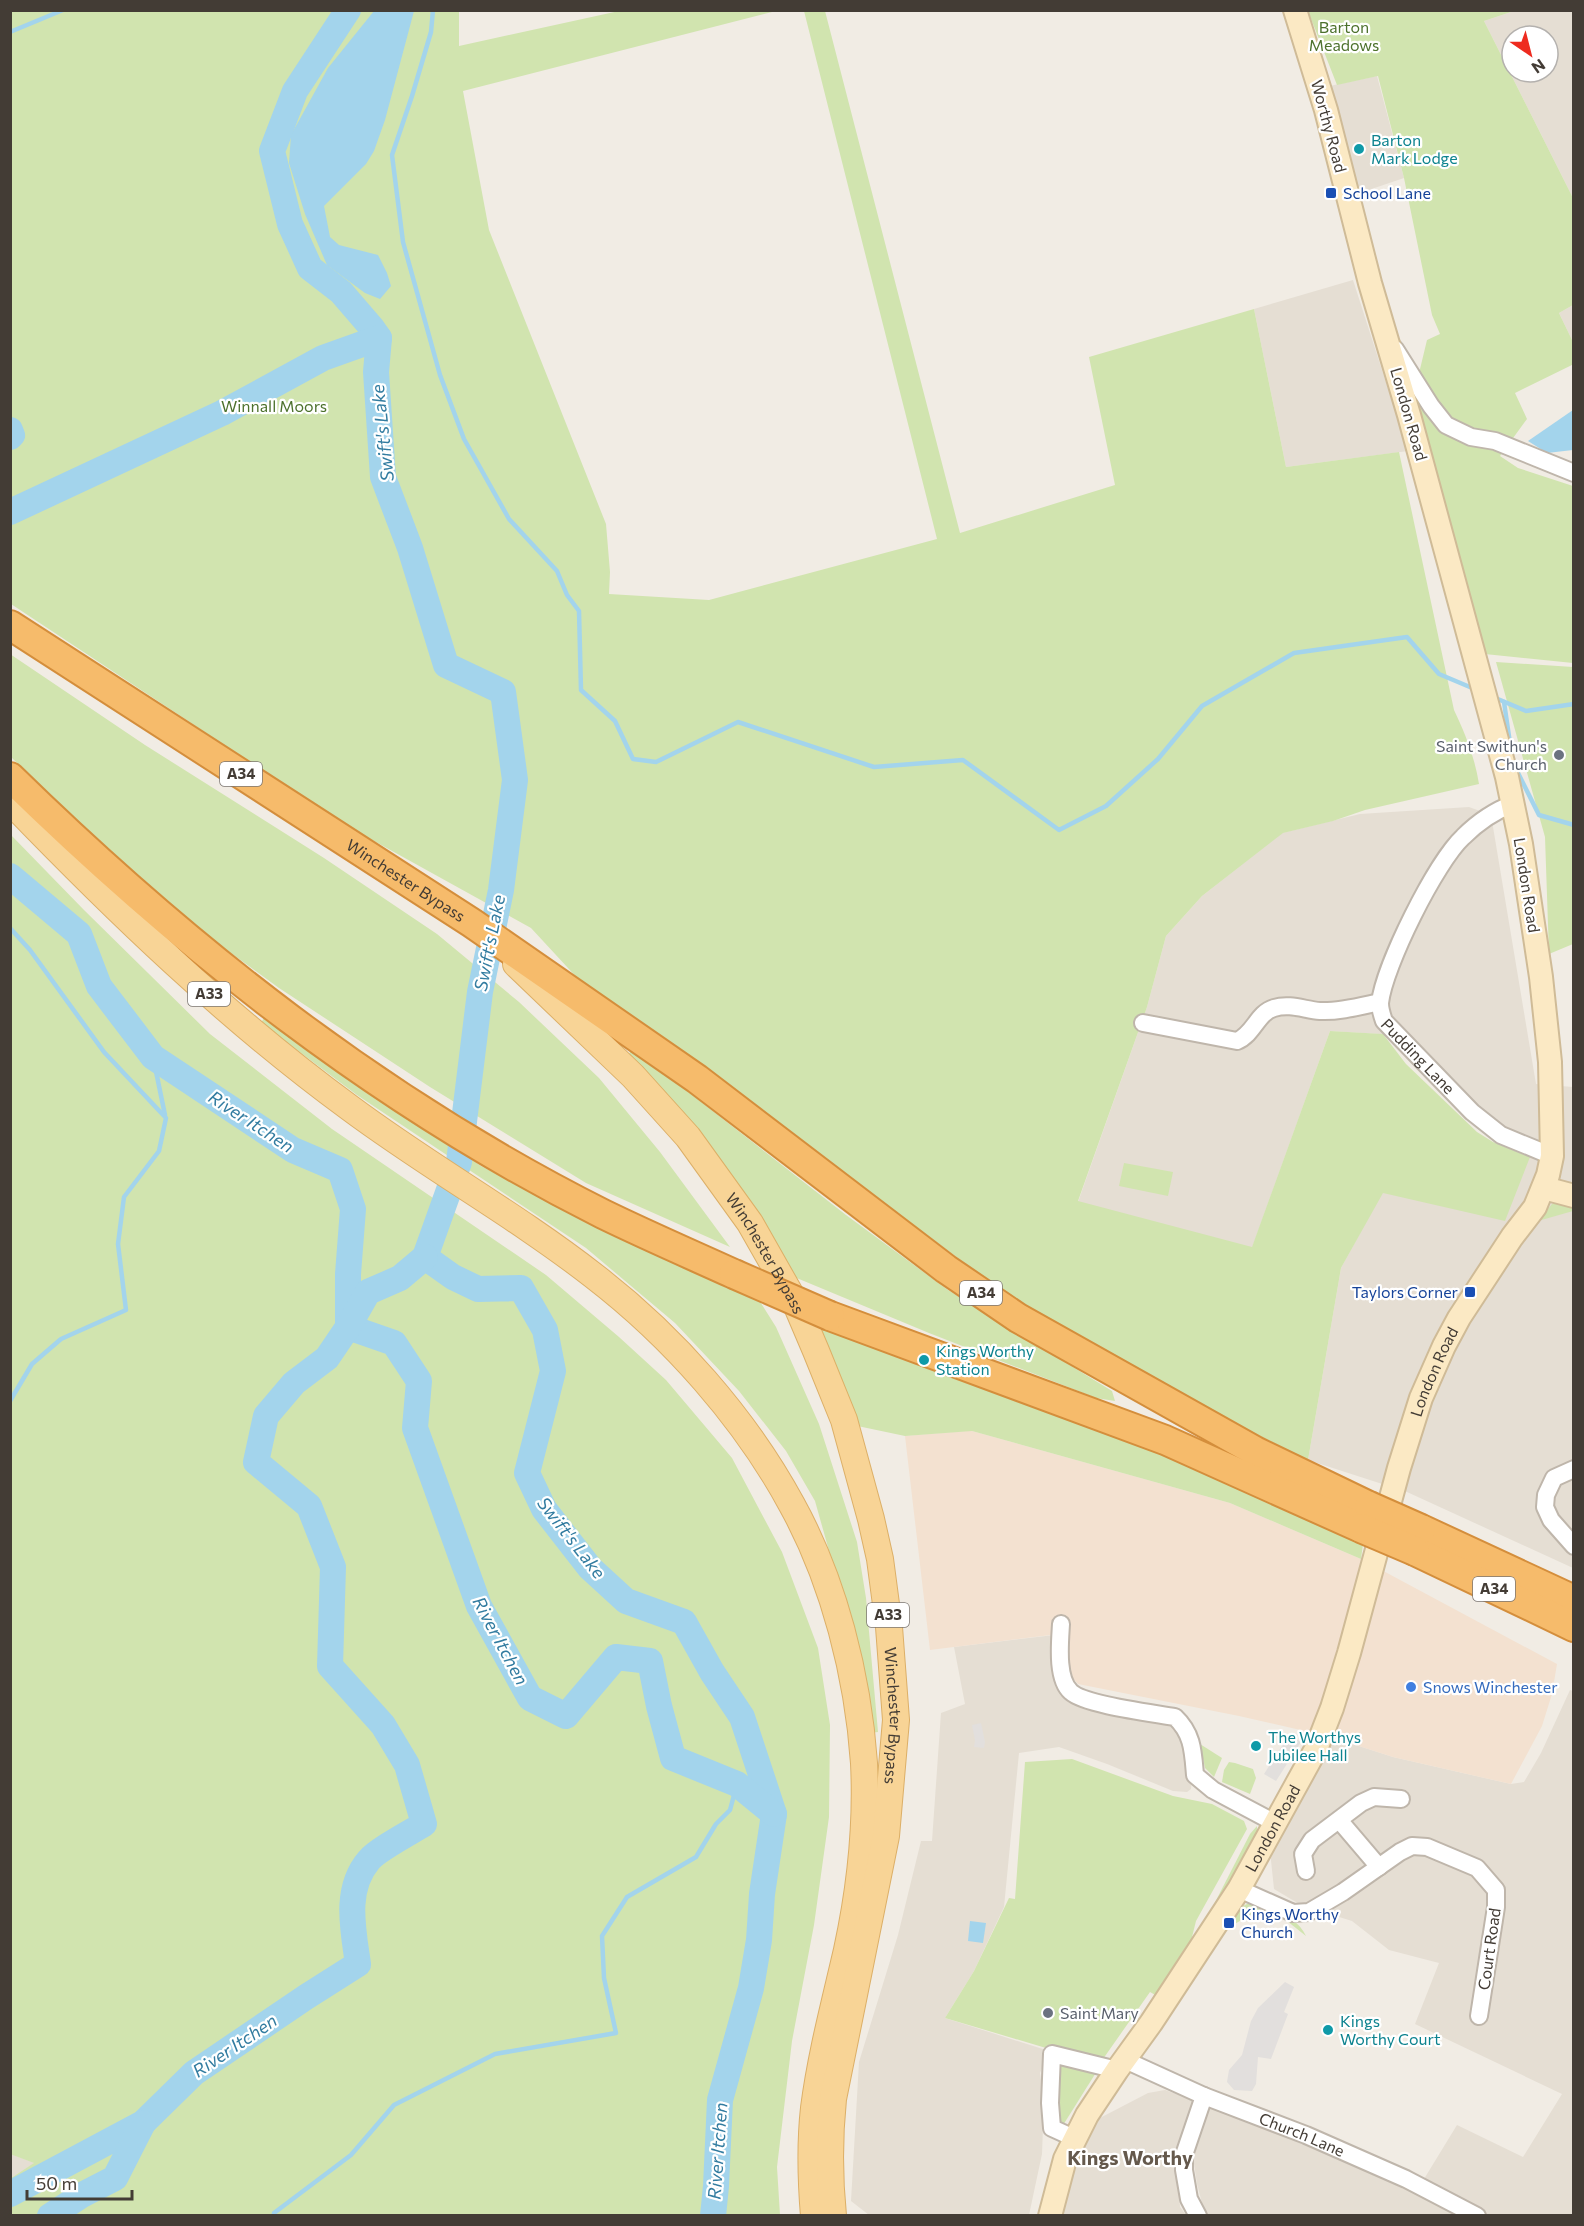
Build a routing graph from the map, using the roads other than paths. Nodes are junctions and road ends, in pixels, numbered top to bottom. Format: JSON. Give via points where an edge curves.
{"nodes":[{"id":1,"x":1295,"y":10,"type":"edge"},
{"id":2,"x":1390,"y":345,"type":"junction"},
{"id":3,"x":1574,"y":473,"type":"edge"},
{"id":4,"x":10,"y":626,"type":"edge"},
{"id":5,"x":10,"y":777,"type":"edge"},
{"id":6,"x":10,"y":801,"type":"edge"},
{"id":7,"x":1513,"y":804,"type":"junction"},
{"id":8,"x":555,"y":990,"type":"junction"},
{"id":9,"x":1380,"y":1002,"type":"junction"},
{"id":10,"x":1143,"y":1023,"type":"dead end"},
{"id":11,"x":1552,"y":1156,"type":"junction"},
{"id":12,"x":1544,"y":1188,"type":"junction"},
{"id":13,"x":1574,"y":1196,"type":"edge"},
{"id":14,"x":1574,"y":1469,"type":"edge"},
{"id":15,"x":1365,"y":1517,"type":"junction"},
{"id":16,"x":1418,"y":1540,"type":"junction"},
{"id":17,"x":1574,"y":1546,"type":"edge"},
{"id":18,"x":1574,"y":1600,"type":"edge"},
{"id":19,"x":1061,"y":1624,"type":"dead end"},
{"id":20,"x":1574,"y":1628,"type":"edge"},
{"id":21,"x":1401,"y":1799,"type":"dead end"},
{"id":22,"x":1339,"y":1820,"type":"junction"},
{"id":23,"x":1275,"y":1822,"type":"junction"},
{"id":24,"x":1379,"y":1867,"type":"junction"},
{"id":25,"x":1306,"y":1871,"type":"dead end"},
{"id":26,"x":1239,"y":1889,"type":"junction"},
{"id":27,"x":1479,"y":2016,"type":"dead end"},
{"id":28,"x":1121,"y":2065,"type":"junction"},
{"id":29,"x":1204,"y":2096,"type":"junction"},
{"id":30,"x":1074,"y":2138,"type":"junction"},
{"id":31,"x":814,"y":2216,"type":"edge"},
{"id":32,"x":833,"y":2216,"type":"edge"},
{"id":33,"x":1050,"y":2216,"type":"edge"},
{"id":34,"x":1198,"y":2216,"type":"edge"},
{"id":35,"x":1478,"y":2216,"type":"edge"}],
"edges":[{"from":1,"to":2,"type":"main road","name":"Worthy Road"},
{"from":2,"to":3,"type":"street","via":[[1446,425]]},
{"from":2,"to":7,"type":"main road","name":"London Road"},
{"from":4,"to":8,"type":"highway","name":"Winchester Bypass","number":"A34","via":[[472,923]]},
{"from":5,"to":15,"type":"highway","number":"A34","bridge":true,"via":[[124,885],[292,1022],[430,1116],[602,1214],[830,1316]]},
{"from":6,"to":31,"type":"main road","name":"Winchester Bypass","number":"A33","via":[[178,966],[281,1056],[349,1108],[618,1294],[709,1386],[761,1455],[794,1509],[835,1611],[856,1694],[864,1765],[858,1890],[822,2054],[814,2111]]},
{"from":7,"to":9,"type":"street","name":"Pudding Lane","via":[[1461,838],[1436,874],[1394,956]]},
{"from":7,"to":11,"type":"main road","name":"London Road","via":[[1542,987],[1550,1062]]},
{"from":8,"to":15,"type":"highway","number":"A34","via":[[697,1079],[946,1269],[1018,1318],[1255,1450]]},
{"from":8,"to":32,"type":"main road","name":"Winchester Bypass","number":"A33","via":[[688,1137],[750,1223],[796,1304],[816,1351],[843,1420],[871,1519],[889,1627],[896,1720],[886,1836],[833,2099]]},
{"from":9,"to":10,"type":"street","via":[[1322,1011],[1275,1007],[1263,1013],[1245,1038],[1237,1041]]},
{"from":9,"to":11,"type":"street","name":"Pudding Lane","via":[[1384,1021],[1472,1112],[1501,1136]]},
{"from":11,"to":12,"type":"main road","name":"London Road"},
{"from":12,"to":13,"type":"main road"},
{"from":12,"to":23,"type":"main road","name":"London Road","via":[[1459,1318],[1421,1398],[1332,1708],[1316,1749]]},
{"from":14,"to":17,"type":"street","via":[[1554,1478],[1545,1507]]},
{"from":15,"to":16,"type":"highway","number":"A34","bridge":true},
{"from":16,"to":18,"type":"highway","number":"A34"},
{"from":16,"to":20,"type":"highway","number":"A34"},
{"from":19,"to":23,"type":"street","via":[[1060,1665],[1070,1692],[1101,1703],[1175,1718],[1191,1738],[1195,1775],[1213,1790]]},
{"from":21,"to":22,"type":"street","via":[[1374,1797]]},
{"from":22,"to":24,"type":"street"},
{"from":22,"to":25,"type":"street","via":[[1312,1840],[1303,1854]]},
{"from":23,"to":26,"type":"main road","name":"London Road"},
{"from":24,"to":26,"type":"street","name":"Court Road","via":[[1309,1912],[1293,1913]]},
{"from":24,"to":27,"type":"street","name":"Court Road","via":[[1412,1846],[1427,1847],[1477,1868],[1496,1890]]},
{"from":26,"to":28,"type":"main road","name":"London Road"},
{"from":28,"to":29,"type":"street","name":"Church Lane"},
{"from":28,"to":30,"type":"main road","name":"London Road"},
{"from":28,"to":30,"type":"street","name":"Church Lane","via":[[1052,2054],[1052,2128]]},
{"from":29,"to":34,"type":"street","via":[[1184,2154],[1189,2199]]},
{"from":29,"to":35,"type":"street","name":"Church Lane","via":[[1406,2179]]},
{"from":30,"to":33,"type":"main road","name":"London Road"}]}
